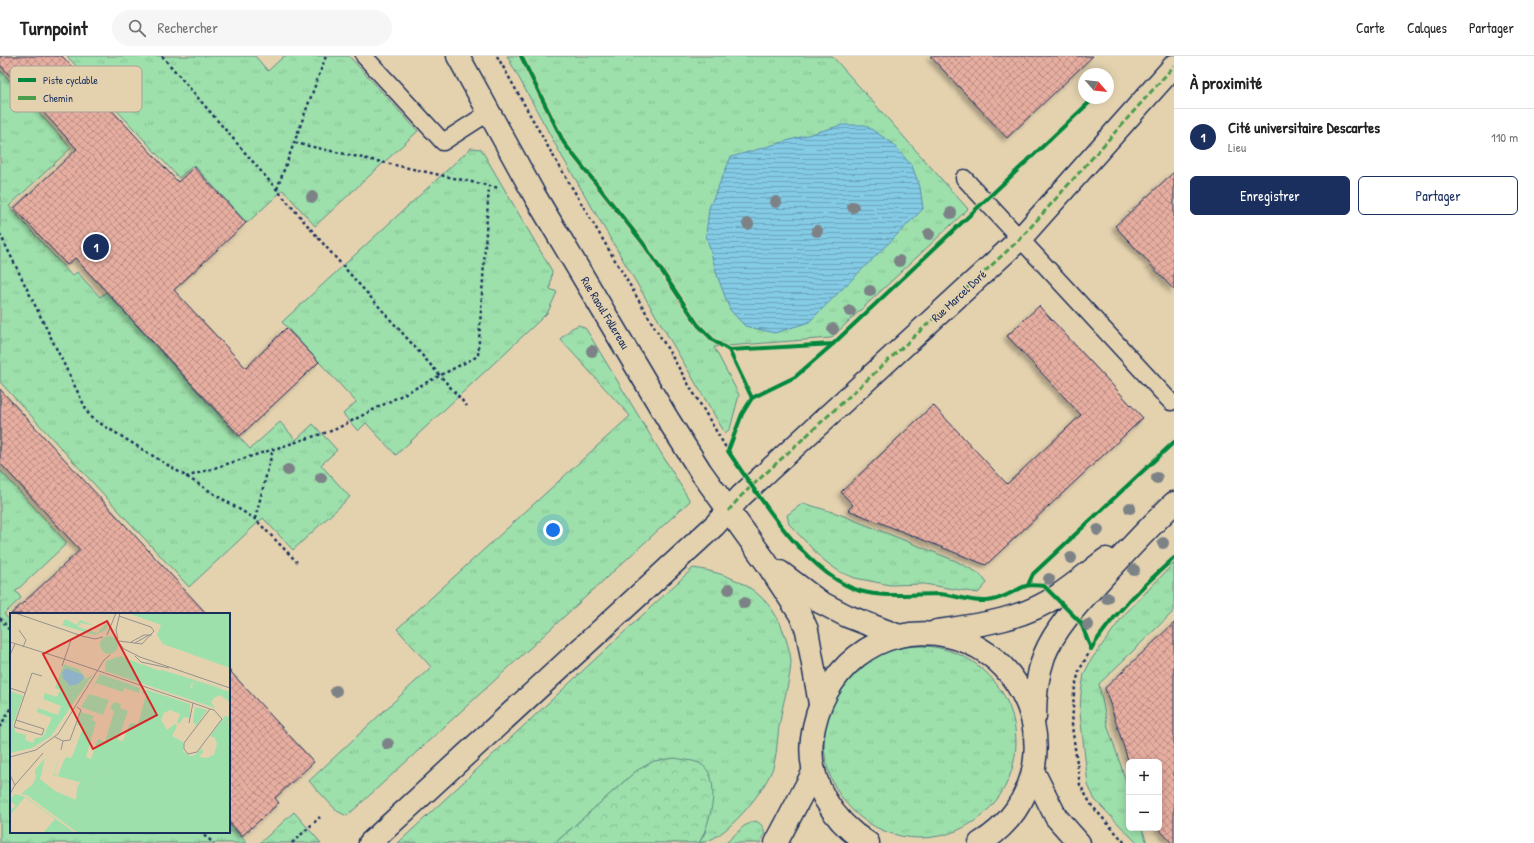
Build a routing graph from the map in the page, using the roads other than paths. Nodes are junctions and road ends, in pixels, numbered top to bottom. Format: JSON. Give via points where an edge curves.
{"nodes":[{"id":1,"x":364,"y":56,"type":"edge"},
{"id":2,"x":458,"y":56,"type":"edge"},
{"id":3,"x":1174,"y":66,"type":"edge"},
{"id":4,"x":488,"y":113,"type":"junction"},
{"id":5,"x":964,"y":178,"type":"dead end"},
{"id":6,"x":1020,"y":238,"type":"junction"},
{"id":7,"x":1171,"y":402,"type":"dead end"},
{"id":8,"x":1174,"y":503,"type":"edge"},
{"id":9,"x":728,"y":511,"type":"junction"},
{"id":10,"x":1149,"y":527,"type":"junction"},
{"id":11,"x":766,"y":562,"type":"junction"},
{"id":12,"x":909,"y":635,"type":"junction"},
{"id":13,"x":820,"y":704,"type":"junction"},
{"id":14,"x":1035,"y":729,"type":"junction"},
{"id":15,"x":814,"y":771,"type":"junction"},
{"id":16,"x":1033,"y":771,"type":"junction"},
{"id":17,"x":370,"y":843,"type":"edge"},
{"id":18,"x":776,"y":843,"type":"edge"},
{"id":19,"x":868,"y":843,"type":"edge"},
{"id":20,"x":980,"y":843,"type":"edge"},
{"id":21,"x":1079,"y":843,"type":"edge"}],
"edges":[{"from":1,"to":4,"type":"lane","via":[[443,142]]},
{"from":2,"to":4,"type":"street","name":"Rue Raoul Follereau"},
{"from":3,"to":6,"type":"street","name":"Rue Marcel Doré"},
{"from":4,"to":9,"type":"street","name":"Rue Raoul Follereau","via":[[667,418]]},
{"from":5,"to":6,"type":"lane"},
{"from":6,"to":7,"type":"lane"},
{"from":6,"to":9,"type":"street","name":"Rue Marcel Doré"},
{"from":8,"to":10,"type":"street"},
{"from":9,"to":11,"type":"street","name":"Rue Raoul Follereau"},
{"from":9,"to":17,"type":"street","name":"Rue Marcel Doré"},
{"from":10,"to":12,"type":"street","via":[[1057,597],[1019,615],[983,624]]},
{"from":10,"to":14,"type":"street","via":[[1071,612],[1053,638],[1040,670],[1035,694]]},
{"from":11,"to":12,"type":"street","name":"Rue Raoul Follereau","via":[[820,602],[847,616]]},
{"from":11,"to":13,"type":"street","name":"Rue Raoul Follereau","via":[[808,630]]},
{"from":12,"to":13,"type":"street","via":[[880,643],[850,661],[837,675]]},
{"from":12,"to":14,"type":"street","via":[[948,636],[979,648],[998,661],[1023,692]]},
{"from":13,"to":15,"type":"street","via":[[811,746]]},
{"from":14,"to":16,"type":"street","via":[[1036,752]]},
{"from":15,"to":18,"type":"street"},
{"from":15,"to":19,"type":"street","via":[[831,809],[851,832]]},
{"from":16,"to":20,"type":"street","via":[[1018,808],[996,832]]},
{"from":16,"to":21,"type":"street","via":[[1056,817]]}]}
